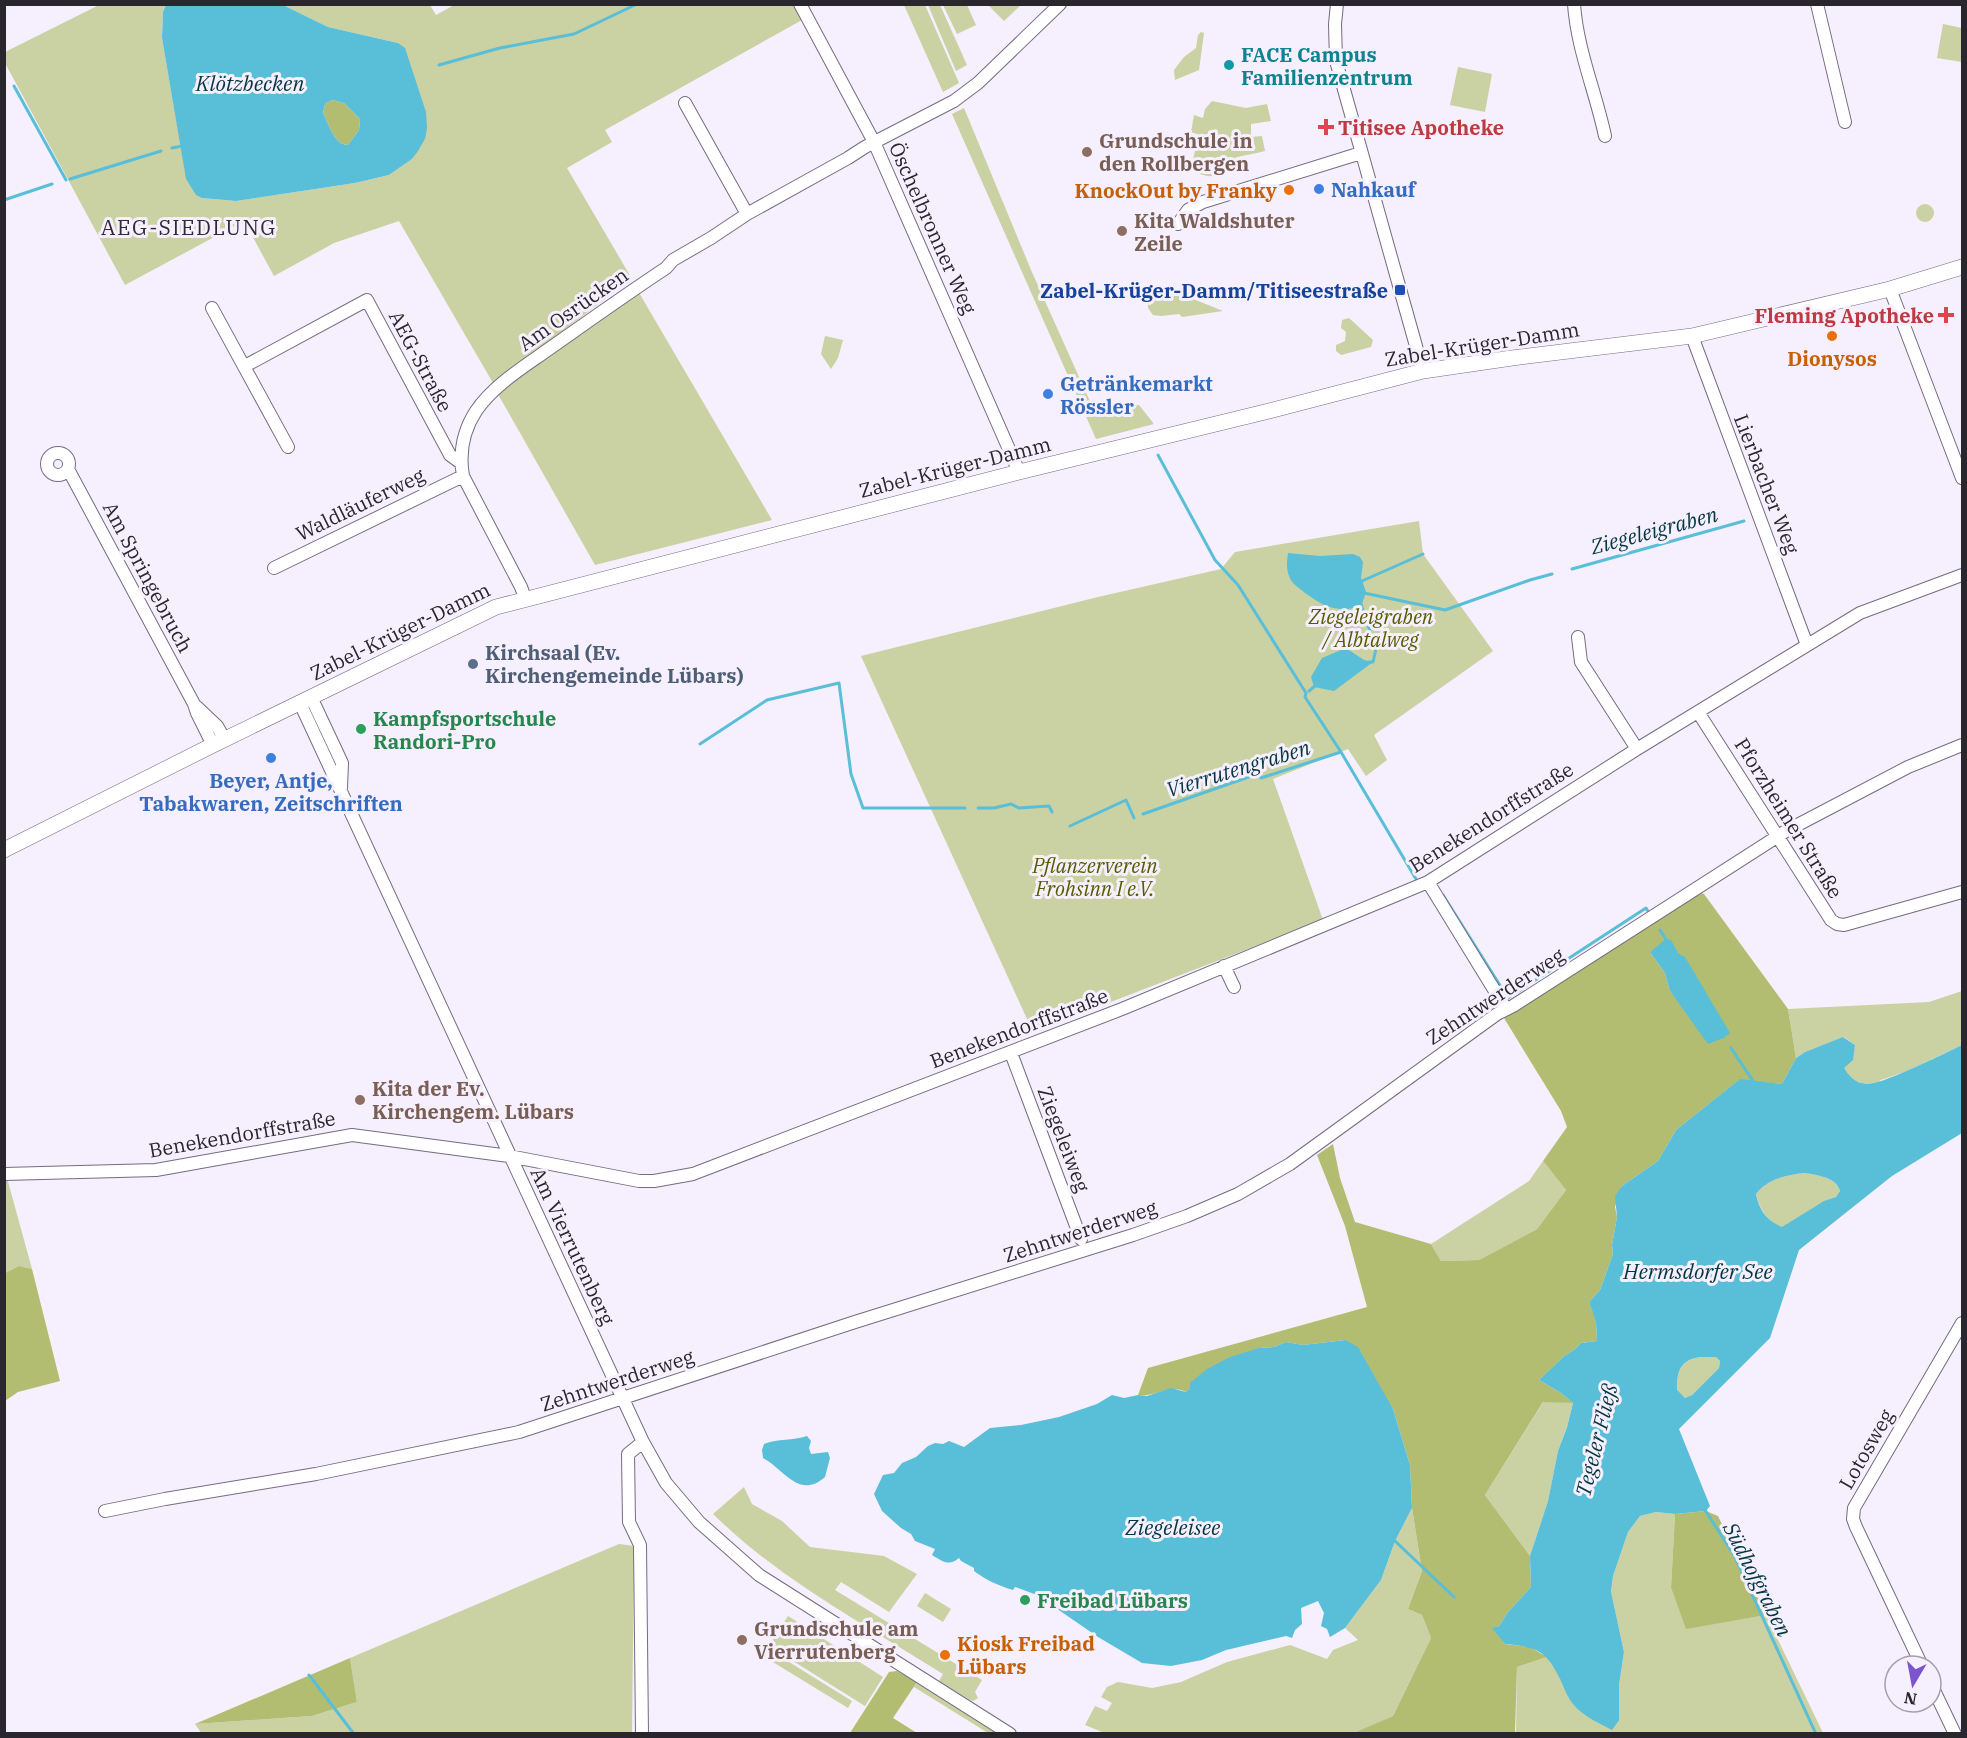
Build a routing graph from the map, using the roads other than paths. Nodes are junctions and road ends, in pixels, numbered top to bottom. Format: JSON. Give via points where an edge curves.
{"nodes":[{"id":1,"x":800,"y":4,"type":"edge"},
{"id":2,"x":1060,"y":4,"type":"edge"},
{"id":3,"x":1337,"y":4,"type":"edge"},
{"id":4,"x":1574,"y":4,"type":"edge"},
{"id":5,"x":1817,"y":4,"type":"edge"},
{"id":6,"x":685,"y":103,"type":"dead end"},
{"id":7,"x":1845,"y":122,"type":"dead end"},
{"id":8,"x":1605,"y":136,"type":"dead end"},
{"id":9,"x":874,"y":142,"type":"junction"},
{"id":10,"x":1361,"y":153,"type":"junction"},
{"id":11,"x":747,"y":214,"type":"junction"},
{"id":12,"x":1178,"y":224,"type":"dead end"},
{"id":13,"x":1962,"y":267,"type":"edge"},
{"id":14,"x":1890,"y":289,"type":"junction"},
{"id":15,"x":212,"y":308,"type":"dead end"},
{"id":16,"x":1692,"y":336,"type":"junction"},
{"id":17,"x":245,"y":366,"type":"junction"},
{"id":18,"x":1423,"y":371,"type":"junction"},
{"id":19,"x":288,"y":447,"type":"dead end"},
{"id":20,"x":461,"y":463,"type":"junction"},
{"id":21,"x":68,"y":469,"type":"dead end"},
{"id":22,"x":1019,"y":472,"type":"junction"},
{"id":23,"x":463,"y":476,"type":"junction"},
{"id":24,"x":1962,"y":478,"type":"edge"},
{"id":25,"x":274,"y":568,"type":"dead end"},
{"id":26,"x":1962,"y":575,"type":"edge"},
{"id":27,"x":525,"y":598,"type":"junction"},
{"id":28,"x":1578,"y":637,"type":"dead end"},
{"id":29,"x":1807,"y":645,"type":"junction"},
{"id":30,"x":305,"y":700,"type":"junction"},
{"id":31,"x":1698,"y":712,"type":"junction"},
{"id":32,"x":219,"y":742,"type":"junction"},
{"id":33,"x":1962,"y":745,"type":"edge"},
{"id":34,"x":1637,"y":749,"type":"junction"},
{"id":35,"x":1777,"y":837,"type":"junction"},
{"id":36,"x":4,"y":850,"type":"edge"},
{"id":37,"x":1428,"y":882,"type":"junction"},
{"id":38,"x":1962,"y":892,"type":"edge"},
{"id":39,"x":1224,"y":966,"type":"junction"},
{"id":40,"x":1234,"y":987,"type":"dead end"},
{"id":41,"x":1506,"y":1009,"type":"junction"},
{"id":42,"x":1011,"y":1053,"type":"junction"},
{"id":43,"x":509,"y":1156,"type":"junction"},
{"id":44,"x":4,"y":1174,"type":"edge"},
{"id":45,"x":1081,"y":1239,"type":"dead end"},
{"id":46,"x":1962,"y":1323,"type":"edge"},
{"id":47,"x":624,"y":1399,"type":"junction"},
{"id":48,"x":643,"y":1443,"type":"junction"},
{"id":49,"x":105,"y":1511,"type":"dead end"},
{"id":50,"x":1916,"y":1654,"type":"edge"},
{"id":51,"x":1943,"y":1709,"type":"edge"},
{"id":52,"x":642,"y":1734,"type":"edge"},
{"id":53,"x":1010,"y":1734,"type":"edge"},
{"id":54,"x":1955,"y":1734,"type":"edge"}],
"edges":[{"from":1,"to":9,"type":"street","name":"Öschelbronner Weg"},
{"from":2,"to":9,"type":"street","name":"Am Osrücken","via":[[978,83]]},
{"from":3,"to":10,"type":"street","via":[[1336,61]]},
{"from":4,"to":8,"type":"street"},
{"from":5,"to":7,"type":"street"},
{"from":6,"to":11,"type":"street"},
{"from":9,"to":11,"type":"street","name":"Am Osrücken"},
{"from":9,"to":22,"type":"street","name":"Öschelbronner Weg"},
{"from":10,"to":12,"type":"street","via":[[1203,202],[1188,210]]},
{"from":10,"to":18,"type":"street"},
{"from":11,"to":20,"type":"street","name":"Am Osrücken","via":[[673,260],[488,396],[468,427]]},
{"from":13,"to":14,"type":"street","name":"Zabel-Krüger-Damm"},
{"from":14,"to":16,"type":"street","name":"Zabel-Krüger-Damm"},
{"from":14,"to":24,"type":"street"},
{"from":15,"to":17,"type":"street"},
{"from":16,"to":18,"type":"street","name":"Zabel-Krüger-Damm"},
{"from":16,"to":29,"type":"street","name":"Lierbacher Weg"},
{"from":17,"to":19,"type":"street"},
{"from":17,"to":20,"type":"street","name":"AEG-Straße","via":[[367,300],[450,455]]},
{"from":18,"to":22,"type":"street","name":"Zabel-Krüger-Damm"},
{"from":20,"to":23,"type":"street","name":"Am Osrücken"},
{"from":21,"to":32,"type":"street","name":"Am Springebruch","via":[[194,704],[217,726]]},
{"from":22,"to":27,"type":"street","name":"Zabel-Krüger-Damm"},
{"from":23,"to":25,"type":"street","name":"Waldläuferweg"},
{"from":23,"to":27,"type":"street","name":"Am Osrücken"},
{"from":26,"to":29,"type":"street","name":"Benekendorffstraße","via":[[1860,613]]},
{"from":27,"to":30,"type":"street","name":"Zabel-Krüger-Damm","via":[[496,607]]},
{"from":28,"to":34,"type":"street","via":[[1581,662]]},
{"from":29,"to":31,"type":"street","name":"Benekendorffstraße"},
{"from":30,"to":32,"type":"street","name":"Zabel-Krüger-Damm"},
{"from":30,"to":43,"type":"street","name":"Am Vierrutenberg","via":[[342,764],[341,792]]},
{"from":31,"to":34,"type":"street","name":"Benekendorffstraße"},
{"from":31,"to":35,"type":"street","name":"Pforzheimer Straße"},
{"from":32,"to":36,"type":"street","name":"Zabel-Krüger-Damm"},
{"from":33,"to":35,"type":"street","name":"Zehntwerderweg","via":[[1908,766]]},
{"from":34,"to":37,"type":"street","name":"Benekendorffstraße"},
{"from":35,"to":38,"type":"street","name":"Pforzheimer Straße","via":[[1837,924]]},
{"from":35,"to":41,"type":"street","name":"Zehntwerderweg"},
{"from":37,"to":39,"type":"street","name":"Benekendorffstraße"},
{"from":37,"to":41,"type":"street"},
{"from":39,"to":40,"type":"street"},
{"from":39,"to":42,"type":"street","name":"Benekendorffstraße"},
{"from":41,"to":47,"type":"street","name":"Zehntwerderweg","via":[[1290,1164],[1207,1208]]},
{"from":42,"to":43,"type":"street","name":"Benekendorffstraße","via":[[693,1174],[639,1181]]},
{"from":42,"to":45,"type":"street","name":"Ziegeleiweg"},
{"from":43,"to":44,"type":"street","name":"Benekendorffstraße","via":[[352,1135],[156,1170]]},
{"from":43,"to":47,"type":"street","name":"Am Vierrutenberg"},
{"from":46,"to":50,"type":"street","name":"Lotosweg","via":[[1853,1514]]},
{"from":47,"to":48,"type":"street","name":"Am Vierrutenberg"},
{"from":47,"to":49,"type":"street","name":"Zehntwerderweg","via":[[519,1432],[316,1474]]},
{"from":48,"to":52,"type":"street","via":[[628,1454],[629,1522],[640,1545]]},
{"from":48,"to":53,"type":"street","name":"Am Vierrutenberg","via":[[666,1483],[699,1522],[759,1575]]},
{"from":51,"to":54,"type":"street"}]}
